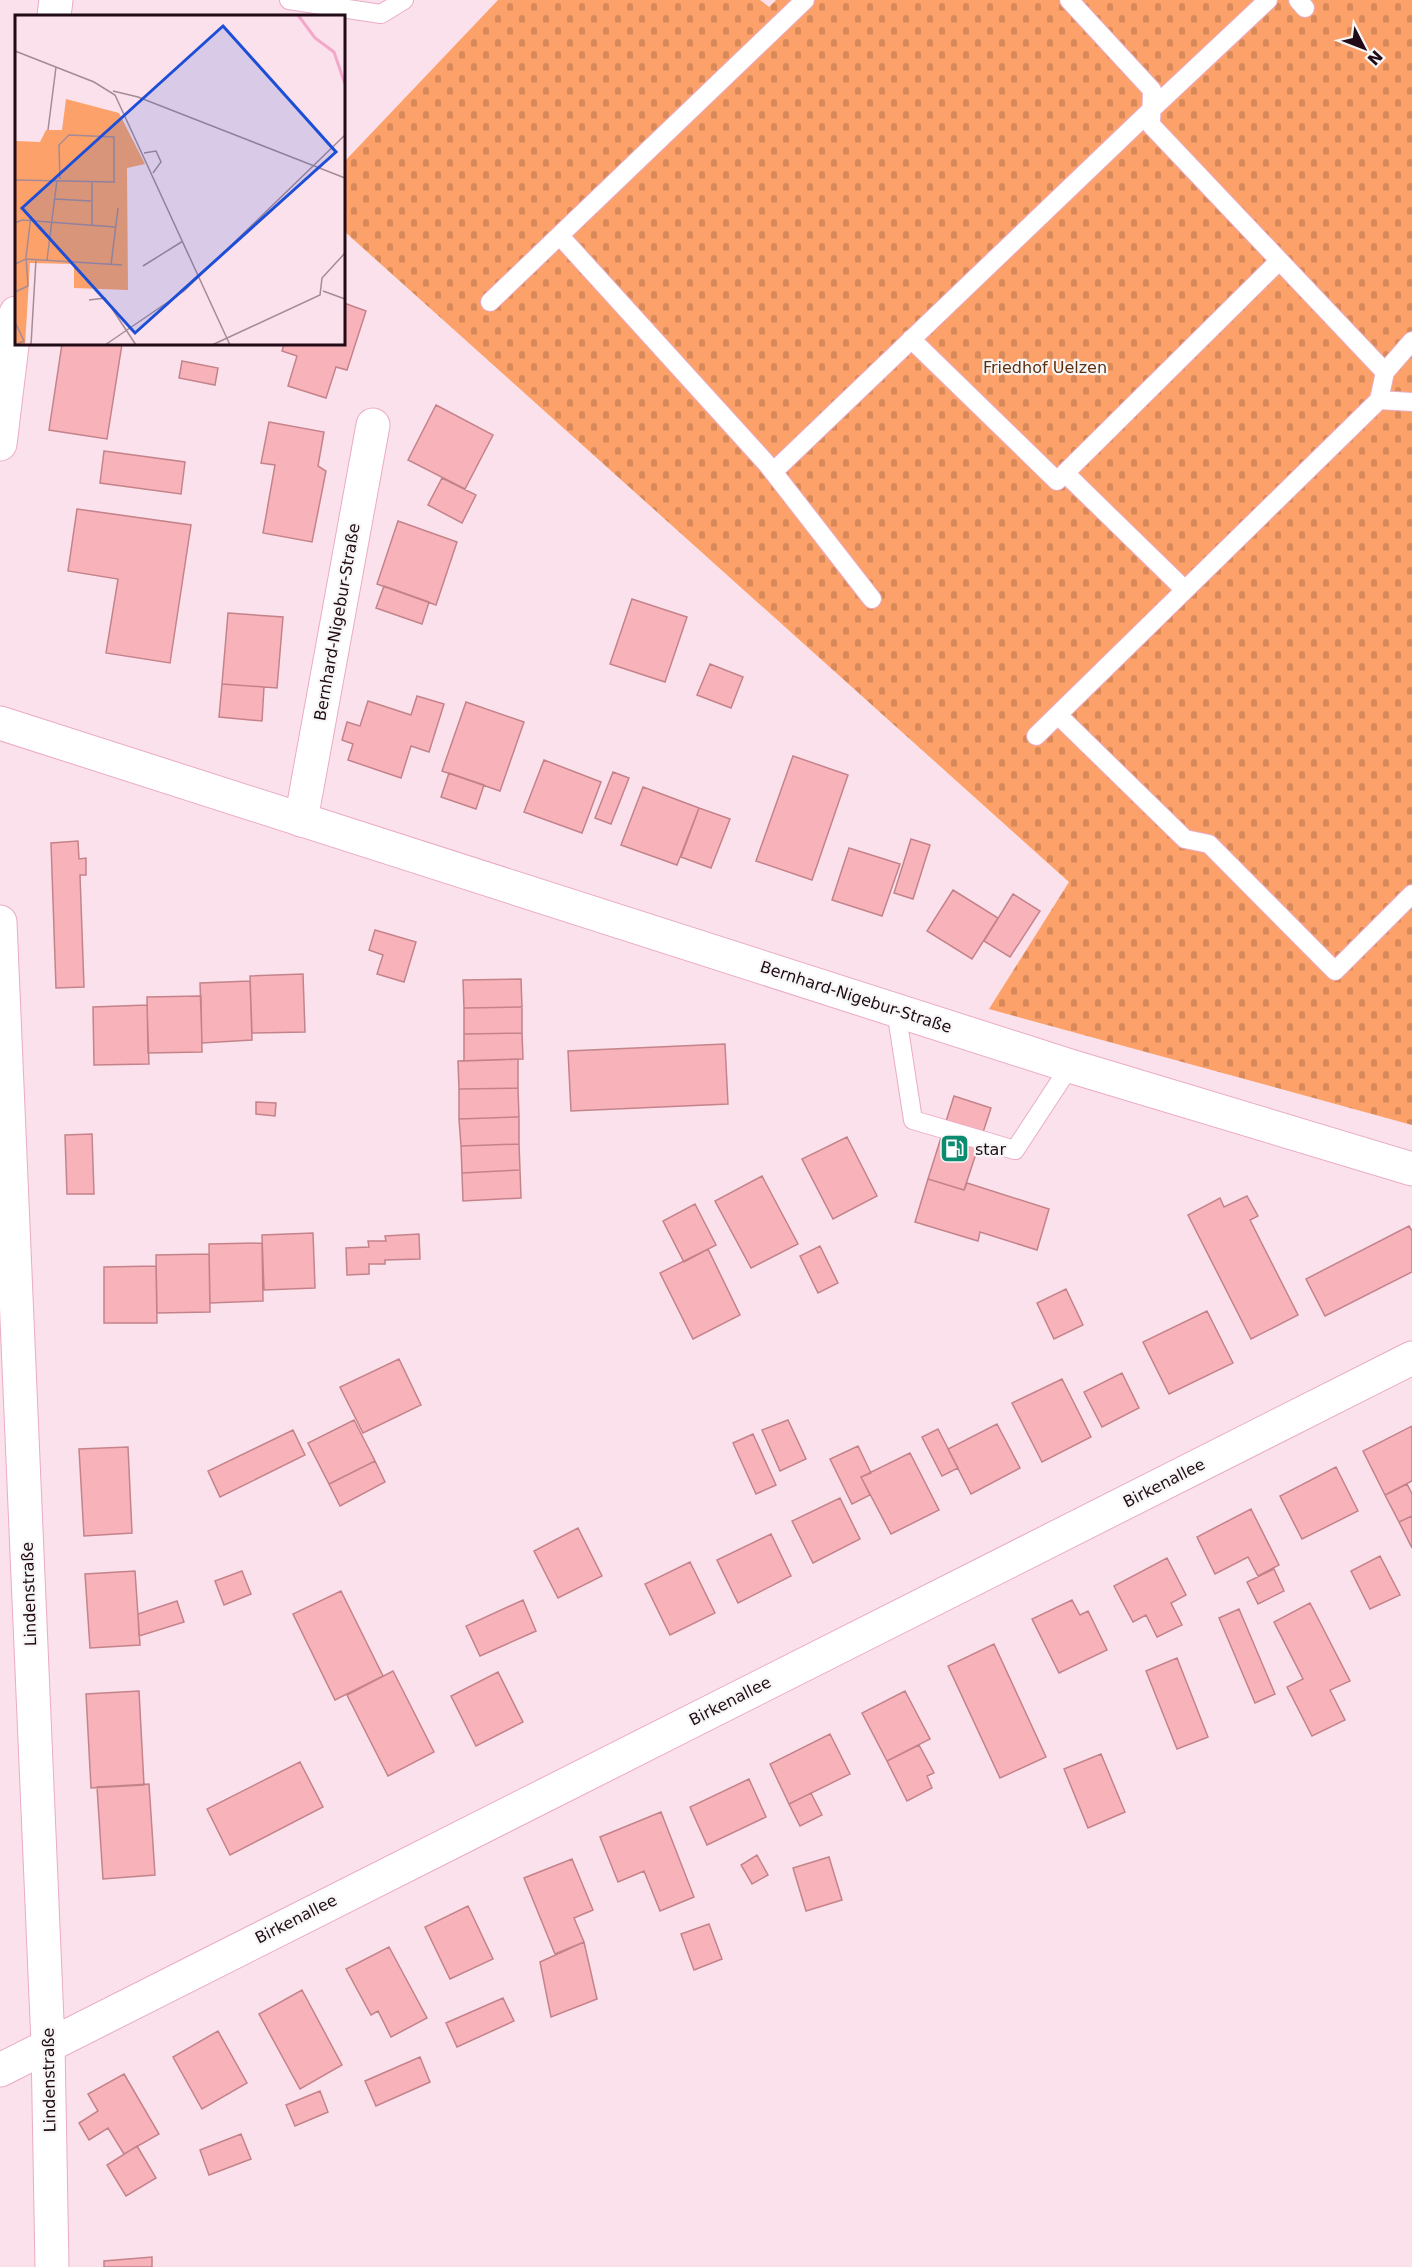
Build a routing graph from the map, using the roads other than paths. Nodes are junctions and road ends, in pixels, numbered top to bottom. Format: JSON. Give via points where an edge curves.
{"nodes":[{"id":1,"x":56,"y":0,"type":"edge"},
{"id":2,"x":289,"y":0,"type":"edge"},
{"id":3,"x":404,"y":0,"type":"edge"},
{"id":4,"x":805,"y":0,"type":"edge"},
{"id":5,"x":1069,"y":0,"type":"edge"},
{"id":6,"x":1268,"y":0,"type":"edge"},
{"id":7,"x":54,"y":15,"type":"edge"},
{"id":8,"x":1152,"y":109,"type":"junction"},
{"id":9,"x":560,"y":236,"type":"junction"},
{"id":10,"x":1279,"y":261,"type":"junction"},
{"id":11,"x":490,"y":302,"type":"dead end"},
{"id":12,"x":15,"y":321,"type":"edge"},
{"id":13,"x":910,"y":339,"type":"junction"},
{"id":14,"x":1412,"y":341,"type":"edge"},
{"id":15,"x":1384,"y":372,"type":"junction"},
{"id":16,"x":1379,"y":400,"type":"junction"},
{"id":17,"x":1412,"y":402,"type":"edge"},
{"id":18,"x":373,"y":425,"type":"dead end"},
{"id":19,"x":0,"y":444,"type":"edge"},
{"id":20,"x":772,"y":472,"type":"junction"},
{"id":21,"x":1065,"y":473,"type":"junction"},
{"id":22,"x":1185,"y":590,"type":"junction"},
{"id":23,"x":872,"y":599,"type":"dead end"},
{"id":24,"x":1058,"y":715,"type":"junction"},
{"id":25,"x":0,"y":723,"type":"edge"},
{"id":26,"x":1036,"y":736,"type":"dead end"},
{"id":27,"x":302,"y":820,"type":"junction"},
{"id":28,"x":1412,"y":894,"type":"edge"},
{"id":29,"x":0,"y":922,"type":"edge"},
{"id":30,"x":896,"y":1010,"type":"junction"},
{"id":31,"x":1070,"y":1066,"type":"junction"},
{"id":32,"x":1412,"y":1169,"type":"edge"},
{"id":33,"x":1412,"y":1358,"type":"edge"},
{"id":34,"x":48,"y":2044,"type":"junction"},
{"id":35,"x":0,"y":2070,"type":"edge"},
{"id":36,"x":52,"y":2267,"type":"edge"}],
"edges":[{"from":1,"to":7,"type":"street"},
{"from":2,"to":3,"type":"lane","via":[[381,14]]},
{"from":4,"to":9,"type":"lane"},
{"from":5,"to":8,"type":"lane","via":[[1152,90]]},
{"from":6,"to":8,"type":"lane"},
{"from":8,"to":10,"type":"lane","via":[[1151,125]]},
{"from":8,"to":13,"type":"lane"},
{"from":9,"to":11,"type":"lane"},
{"from":9,"to":20,"type":"lane"},
{"from":10,"to":15,"type":"lane"},
{"from":10,"to":21,"type":"lane"},
{"from":12,"to":19,"type":"street"},
{"from":13,"to":20,"type":"lane"},
{"from":13,"to":21,"type":"lane","via":[[1057,481]]},
{"from":14,"to":15,"type":"lane"},
{"from":15,"to":16,"type":"lane"},
{"from":16,"to":17,"type":"lane"},
{"from":16,"to":22,"type":"lane"},
{"from":18,"to":27,"type":"street","name":"Bernhard-Nigebur-Straße"},
{"from":20,"to":23,"type":"lane"},
{"from":21,"to":22,"type":"lane"},
{"from":22,"to":24,"type":"lane"},
{"from":24,"to":26,"type":"lane"},
{"from":24,"to":28,"type":"lane","via":[[1185,839],[1209,844],[1335,971]]},
{"from":25,"to":27,"type":"street","name":"Bernhard-Nigebur-Straße"},
{"from":27,"to":30,"type":"street","name":"Bernhard-Nigebur-Straße"},
{"from":29,"to":34,"type":"street","name":"Lindenstraße"},
{"from":30,"to":31,"type":"street","name":"Bernhard-Nigebur-Straße"},
{"from":30,"to":31,"type":"lane","via":[[913,1120],[1015,1150]]},
{"from":31,"to":32,"type":"street","name":"Bernhard-Nigebur-Straße"},
{"from":33,"to":34,"type":"street","name":"Birkenallee"},
{"from":34,"to":35,"type":"street","name":"Birkenallee"},
{"from":34,"to":36,"type":"street","name":"Lindenstraße"}]}
